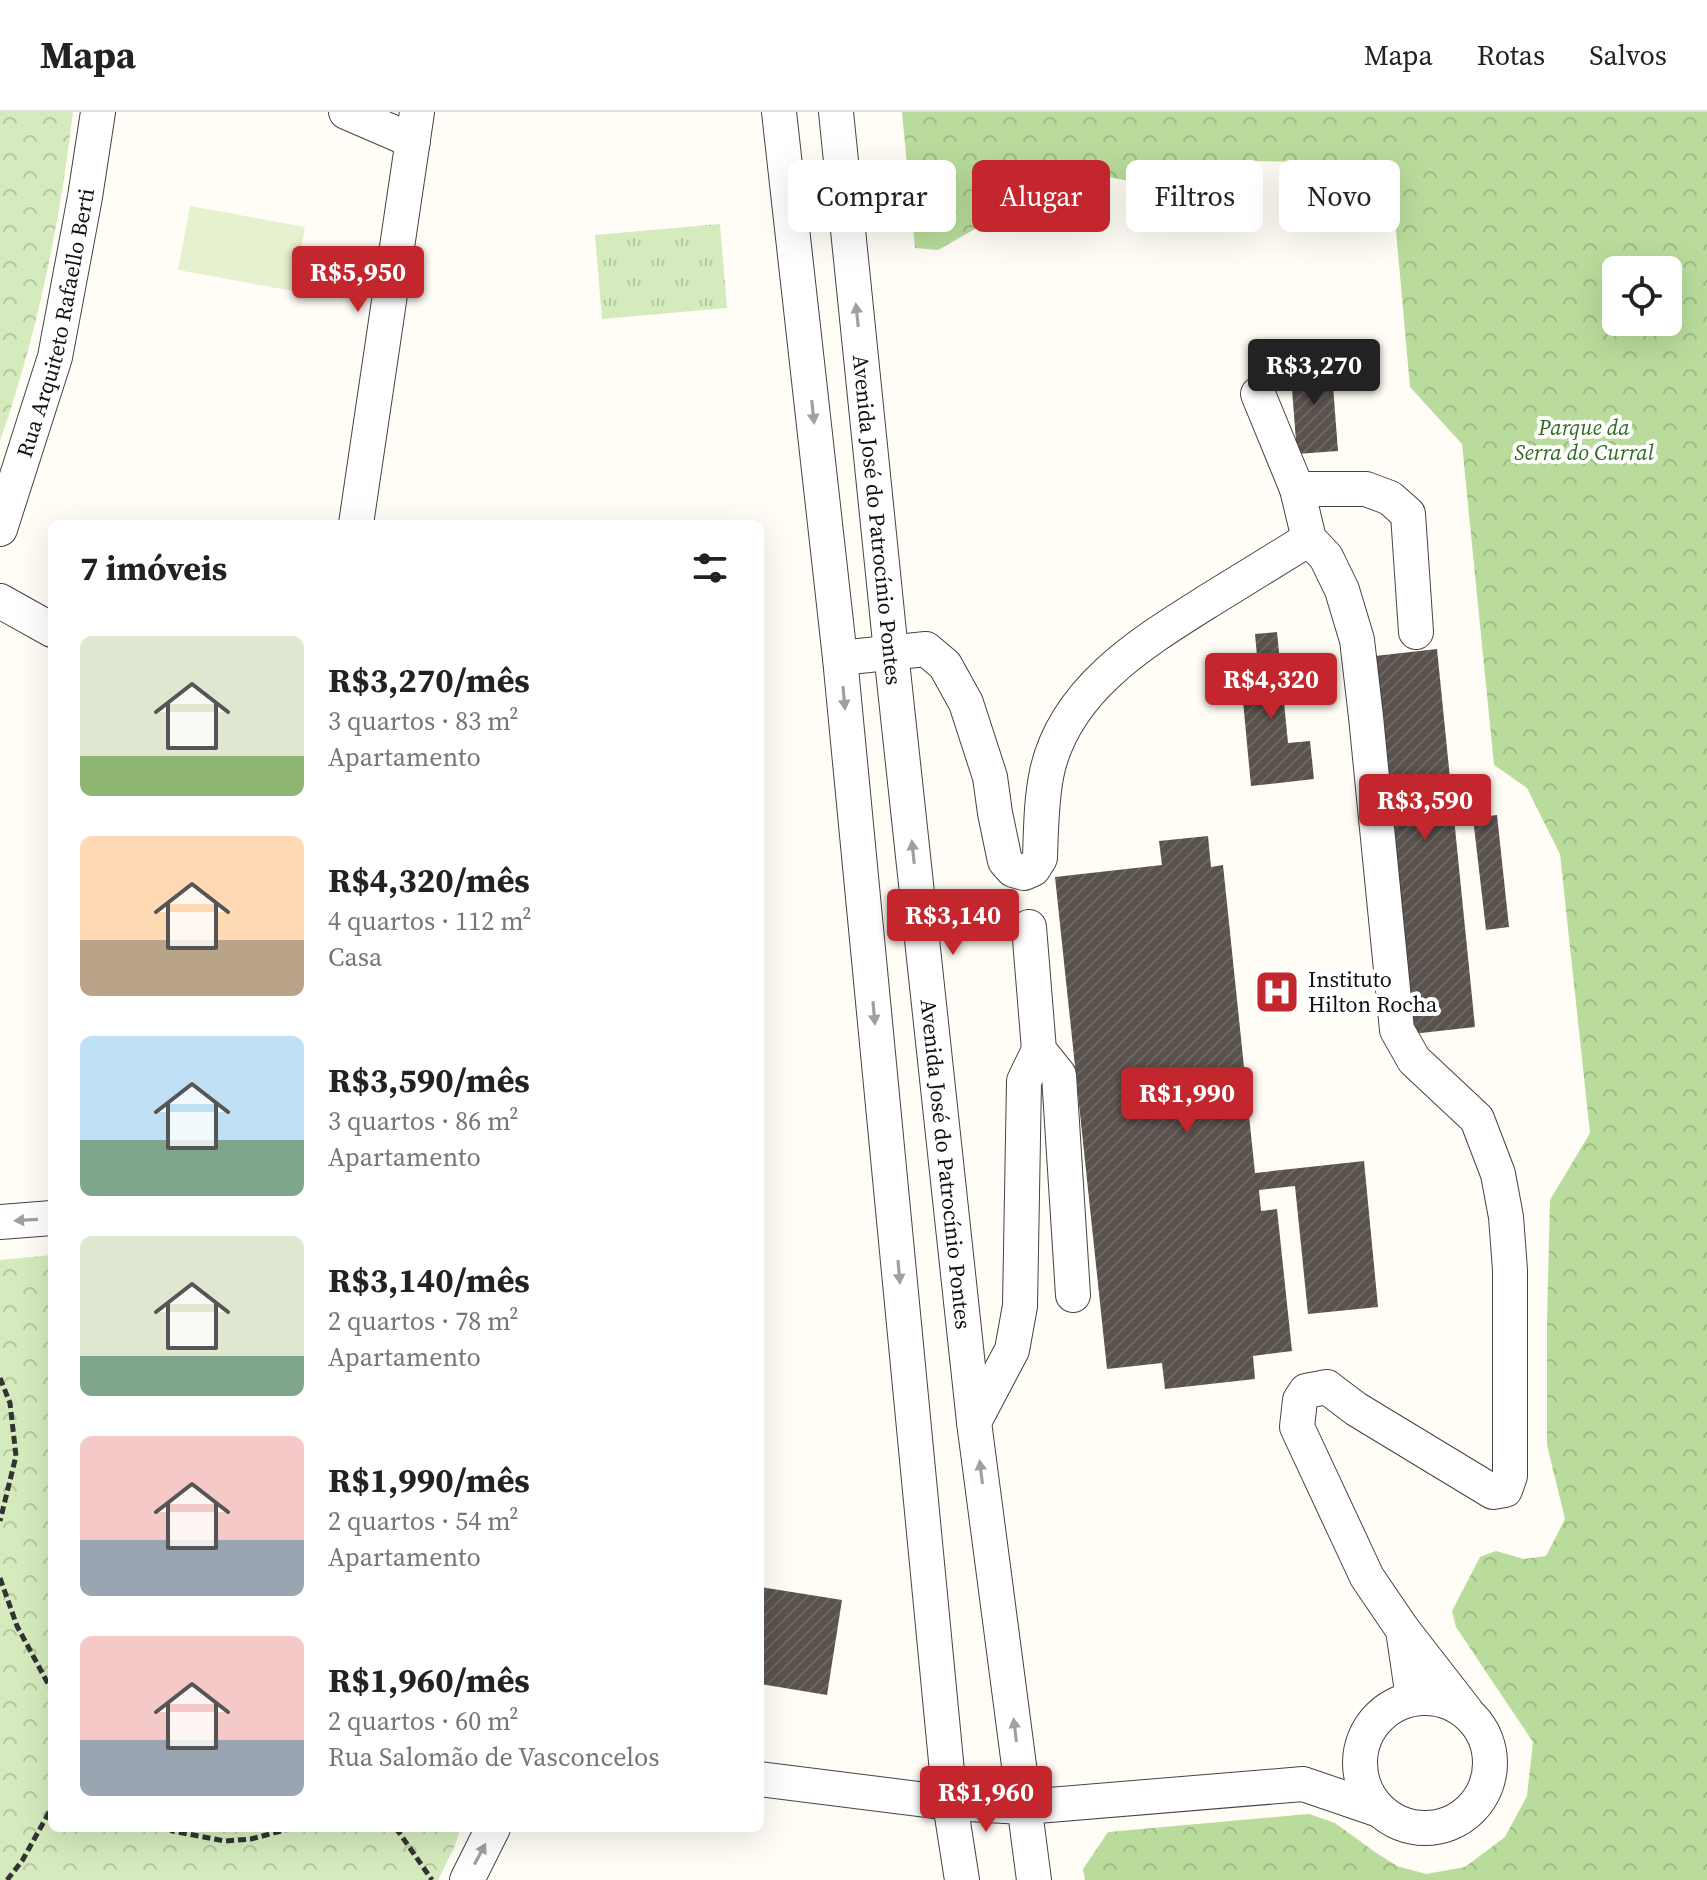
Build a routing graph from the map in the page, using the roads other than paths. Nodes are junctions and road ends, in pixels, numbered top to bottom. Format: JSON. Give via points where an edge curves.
{"nodes":[{"id":1,"x":98,"y":112,"type":"edge"},
{"id":2,"x":346,"y":112,"type":"edge"},
{"id":3,"x":779,"y":112,"type":"edge"},
{"id":4,"x":836,"y":112,"type":"edge"},
{"id":5,"x":415,"y":126,"type":"edge"},
{"id":6,"x":1258,"y":394,"type":"dead end"},
{"id":7,"x":1297,"y":489,"type":"junction"},
{"id":8,"x":357,"y":520,"type":"edge"},
{"id":9,"x":0,"y":529,"type":"edge"},
{"id":10,"x":1309,"y":539,"type":"junction"},
{"id":11,"x":0,"y":601,"type":"edge"},
{"id":12,"x":48,"y":628,"type":"edge"},
{"id":13,"x":1416,"y":632,"type":"dead end"},
{"id":14,"x":891,"y":652,"type":"junction"},
{"id":15,"x":840,"y":658,"type":"junction"},
{"id":16,"x":1029,"y":927,"type":"dead end"},
{"id":17,"x":1039,"y":1050,"type":"junction"},
{"id":18,"x":48,"y":1218,"type":"edge"},
{"id":19,"x":0,"y":1222,"type":"edge"},
{"id":20,"x":1073,"y":1295,"type":"dead end"},
{"id":21,"x":974,"y":1422,"type":"junction"},
{"id":22,"x":1403,"y":1630,"type":"junction"},
{"id":23,"x":1413,"y":1698,"type":"junction"},
{"id":24,"x":1469,"y":1715,"type":"junction"},
{"id":25,"x":1364,"y":1742,"type":"junction"},
{"id":26,"x":764,"y":1780,"type":"edge"},
{"id":27,"x":1303,"y":1784,"type":"junction"},
{"id":28,"x":950,"y":1803,"type":"junction"},
{"id":29,"x":1025,"y":1807,"type":"junction"},
{"id":30,"x":1379,"y":1810,"type":"junction"},
{"id":31,"x":491,"y":1832,"type":"edge"},
{"id":32,"x":467,"y":1880,"type":"edge"},
{"id":33,"x":962,"y":1880,"type":"edge"},
{"id":34,"x":1034,"y":1880,"type":"edge"}],
"edges":[{"from":1,"to":9,"type":"street","name":"Rua Arquiteto Rafaello Berti","via":[[55,357]]},
{"from":2,"to":5,"type":"street"},
{"from":3,"to":15,"type":"street","one_way":true},
{"from":14,"to":4,"type":"street","name":"Avenida José do Patrocínio Pontes","one_way":true},
{"from":5,"to":8,"type":"street"},
{"from":6,"to":7,"type":"street"},
{"from":7,"to":10,"type":"street"},
{"from":7,"to":13,"type":"street","via":[[1366,489],[1390,498],[1408,514]]},
{"from":10,"to":14,"type":"street","via":[[1146,640],[1090,690],[1070,714],[1057,743],[1047,771],[1040,858],[1024,873],[1005,861],[990,777],[966,703],[945,665],[926,649]]},
{"from":10,"to":22,"type":"street","via":[[1326,557],[1342,590],[1357,640],[1397,1030],[1414,1060],[1477,1119],[1498,1174],[1506,1217],[1510,1476],[1505,1490],[1493,1492],[1327,1387],[1306,1391],[1300,1400],[1297,1427],[1367,1577]]},
{"from":11,"to":12,"type":"street"},
{"from":14,"to":15,"type":"street"},
{"from":21,"to":14,"type":"street","name":"Avenida José do Patrocínio Pontes","one_way":true},
{"from":15,"to":28,"type":"street","one_way":true},
{"from":16,"to":17,"type":"street"},
{"from":17,"to":20,"type":"street","via":[[1059,1075]]},
{"from":17,"to":21,"type":"street","via":[[1024,1081],[1020,1306],[1012,1350]]},
{"from":18,"to":19,"type":"street","one_way":true},
{"from":29,"to":21,"type":"street","name":"Avenida José do Patrocínio Pontes","one_way":true},
{"from":22,"to":23,"type":"street"},
{"from":22,"to":24,"type":"street"},
{"from":23,"to":24,"type":"street","via":[[1453,1704]]},
{"from":23,"to":25,"type":"street","via":[[1382,1713]]},
{"from":24,"to":30,"type":"street","via":[[1482,1731],[1490,1771],[1472,1808],[1456,1820],[1425,1828],[1396,1822]]},
{"from":25,"to":27,"type":"street"},
{"from":25,"to":30,"type":"street","via":[[1361,1778]]},
{"from":26,"to":28,"type":"street"},
{"from":27,"to":29,"type":"street"},
{"from":27,"to":30,"type":"street"},
{"from":28,"to":29,"type":"street"},
{"from":28,"to":33,"type":"street"},
{"from":29,"to":34,"type":"street","name":"Avenida José do Patrocínio Pontes"},
{"from":32,"to":31,"type":"street","one_way":true}]}
